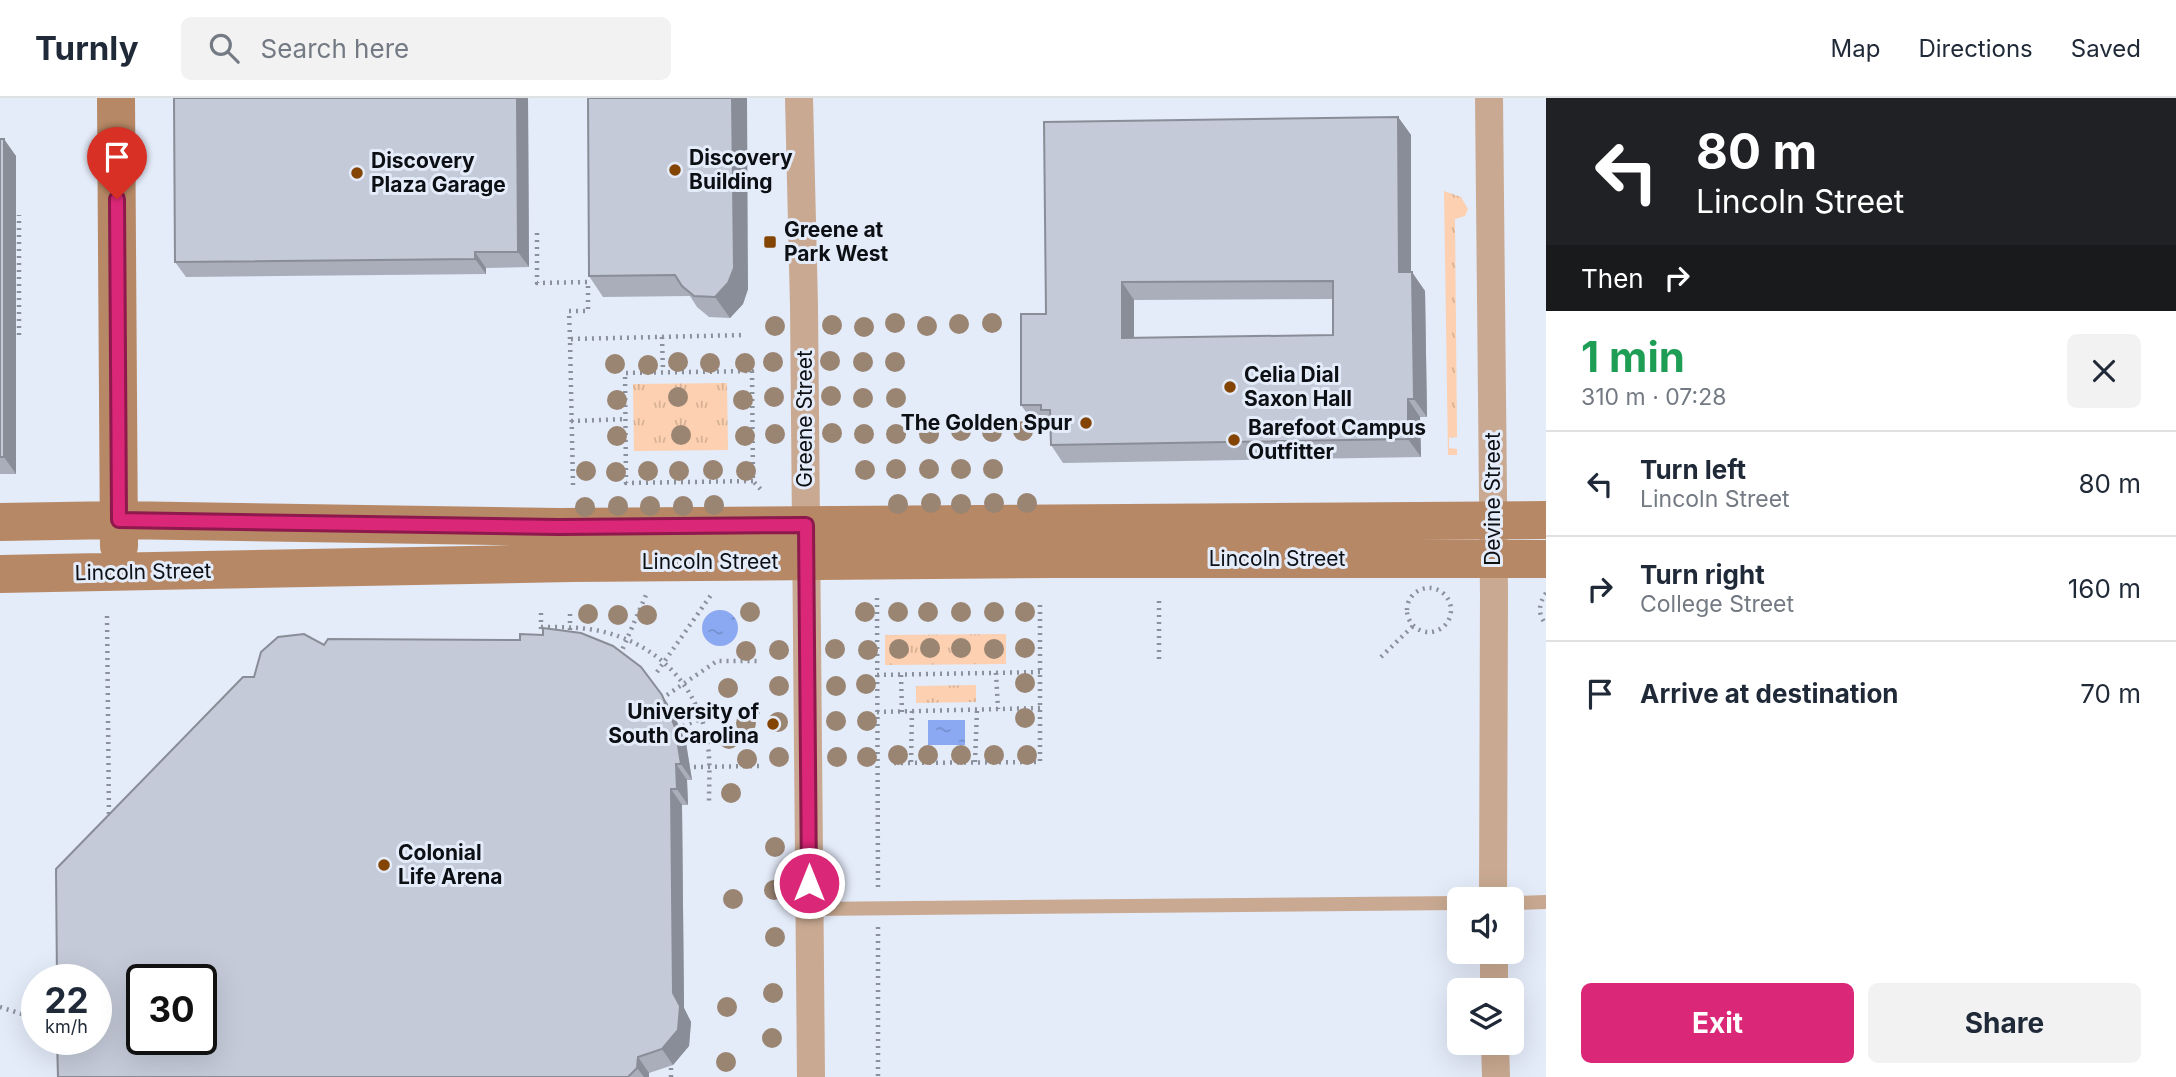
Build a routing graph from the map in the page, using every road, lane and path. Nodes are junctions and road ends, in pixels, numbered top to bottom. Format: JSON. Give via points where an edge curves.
{"nodes":[{"id":1,"x":116,"y":98,"type":"edge"},
{"id":2,"x":799,"y":98,"type":"edge"},
{"id":3,"x":1489,"y":98,"type":"edge"},
{"id":4,"x":19,"y":215,"type":"dead end"},
{"id":5,"x":537,"y":233,"type":"dead end"},
{"id":6,"x":19,"y":335,"type":"dead end"},
{"id":7,"x":745,"y":335,"type":"dead end"},
{"id":8,"x":662,"y":337,"type":"junction"},
{"id":9,"x":570,"y":338,"type":"junction"},
{"id":10,"x":663,"y":372,"type":"junction"},
{"id":11,"x":626,"y":419,"type":"junction"},
{"id":12,"x":571,"y":421,"type":"junction"},
{"id":13,"x":753,"y":481,"type":"junction"},
{"id":14,"x":573,"y":485,"type":"dead end"},
{"id":15,"x":763,"y":493,"type":"dead end"},
{"id":16,"x":119,"y":520,"type":"junction"},
{"id":17,"x":1546,"y":520,"type":"edge"},
{"id":18,"x":1493,"y":521,"type":"junction"},
{"id":19,"x":0,"y":522,"type":"edge"},
{"id":20,"x":806,"y":543,"type":"junction"},
{"id":21,"x":1493,"y":559,"type":"junction"},
{"id":22,"x":1546,"y":559,"type":"edge"},
{"id":23,"x":120,"y":572,"type":"junction"},
{"id":24,"x":0,"y":574,"type":"edge"},
{"id":25,"x":647,"y":593,"type":"dead end"},
{"id":26,"x":712,"y":593,"type":"dead end"},
{"id":27,"x":1546,"y":593,"type":"edge"},
{"id":28,"x":877,"y":598,"type":"dead end"},
{"id":29,"x":1159,"y":600,"type":"dead end"},
{"id":30,"x":1040,"y":601,"type":"dead end"},
{"id":31,"x":541,"y":613,"type":"dead end"},
{"id":32,"x":570,"y":613,"type":"dead end"},
{"id":33,"x":107,"y":616,"type":"dead end"},
{"id":34,"x":1546,"y":624,"type":"edge"},
{"id":35,"x":1414,"y":625,"type":"junction"},
{"id":36,"x":541,"y":627,"type":"junction"},
{"id":37,"x":570,"y":627,"type":"junction"},
{"id":38,"x":570,"y":635,"type":"edge"},
{"id":39,"x":626,"y":641,"type":"junction"},
{"id":40,"x":541,"y":645,"type":"edge"},
{"id":41,"x":620,"y":655,"type":"edge"},
{"id":42,"x":1381,"y":657,"type":"dead end"},
{"id":43,"x":1158,"y":659,"type":"dead end"},
{"id":44,"x":761,"y":661,"type":"dead end"},
{"id":45,"x":664,"y":662,"type":"junction"},
{"id":46,"x":657,"y":672,"type":"dead end"},
{"id":47,"x":1040,"y":672,"type":"junction"},
{"id":48,"x":996,"y":673,"type":"junction"},
{"id":49,"x":877,"y":675,"type":"junction"},
{"id":50,"x":901,"y":675,"type":"junction"},
{"id":51,"x":684,"y":683,"type":"junction"},
{"id":52,"x":667,"y":695,"type":"dead end"},
{"id":53,"x":1040,"y":708,"type":"junction"},
{"id":54,"x":998,"y":709,"type":"junction"},
{"id":55,"x":760,"y":712,"type":"dead end"},
{"id":56,"x":877,"y":712,"type":"junction"},
{"id":57,"x":902,"y":712,"type":"junction"},
{"id":58,"x":977,"y":712,"type":"junction"},
{"id":59,"x":912,"y":714,"type":"junction"},
{"id":60,"x":701,"y":719,"type":"junction"},
{"id":61,"x":683,"y":726,"type":"dead end"},
{"id":62,"x":911,"y":762,"type":"junction"},
{"id":63,"x":975,"y":762,"type":"junction"},
{"id":64,"x":894,"y":763,"type":"dead end"},
{"id":65,"x":709,"y":766,"type":"junction"},
{"id":66,"x":760,"y":766,"type":"dead end"},
{"id":67,"x":694,"y":767,"type":"dead end"},
{"id":68,"x":709,"y":803,"type":"dead end"},
{"id":69,"x":109,"y":818,"type":"edge"},
{"id":70,"x":1493,"y":887,"type":"edge"},
{"id":71,"x":1546,"y":902,"type":"edge"},
{"id":72,"x":1447,"y":903,"type":"edge"},
{"id":73,"x":1524,"y":903,"type":"edge"},
{"id":74,"x":878,"y":908,"type":"junction"},
{"id":75,"x":809,"y":909,"type":"junction"},
{"id":76,"x":0,"y":1007,"type":"edge"},
{"id":77,"x":21,"y":1014,"type":"edge"},
{"id":78,"x":1495,"y":1055,"type":"edge"},
{"id":79,"x":671,"y":1068,"type":"edge"},
{"id":80,"x":671,"y":1077,"type":"edge"},
{"id":81,"x":811,"y":1077,"type":"edge"},
{"id":82,"x":878,"y":1077,"type":"edge"},
{"id":83,"x":1496,"y":1077,"type":"edge"}],
"edges":[{"from":1,"to":16,"type":"street"},
{"from":2,"to":20,"type":"street","name":"Greene Street"},
{"from":3,"to":18,"type":"street","name":"Devine Street"},
{"from":4,"to":6,"type":"path"},
{"from":5,"to":9,"type":"path","via":[[537,283],[587,282],[588,311],[569,311]]},
{"from":7,"to":8,"type":"path"},
{"from":8,"to":9,"type":"path"},
{"from":8,"to":10,"type":"path"},
{"from":9,"to":12,"type":"path"},
{"from":10,"to":11,"type":"path","via":[[625,373]]},
{"from":10,"to":13,"type":"path","via":[[752,371]]},
{"from":11,"to":12,"type":"path"},
{"from":11,"to":13,"type":"path","via":[[626,483]]},
{"from":12,"to":14,"type":"path"},
{"from":13,"to":15,"type":"path"},
{"from":16,"to":19,"type":"street","name":"Lincoln Street"},
{"from":16,"to":20,"type":"street","name":"Lincoln Street","via":[[559,527]]},
{"from":16,"to":23,"type":"street"},
{"from":17,"to":18,"type":"street","name":"Lincoln Street"},
{"from":18,"to":20,"type":"street","name":"Lincoln Street"},
{"from":18,"to":21,"type":"street","name":"Devine Street"},
{"from":20,"to":21,"type":"street","name":"Lincoln Street"},
{"from":20,"to":23,"type":"street","name":"Lincoln Street","via":[[571,563]]},
{"from":20,"to":75,"type":"street","name":"Greene Street"},
{"from":21,"to":22,"type":"street","name":"Lincoln Street"},
{"from":21,"to":70,"type":"street","name":"Devine Street"},
{"from":23,"to":24,"type":"street","name":"Lincoln Street"},
{"from":25,"to":39,"type":"path"},
{"from":26,"to":45,"type":"path"},
{"from":27,"to":34,"type":"path","via":[[1540,606]]},
{"from":28,"to":49,"type":"path"},
{"from":29,"to":43,"type":"path"},
{"from":30,"to":47,"type":"path"},
{"from":31,"to":36,"type":"path"},
{"from":32,"to":37,"type":"path"},
{"from":33,"to":69,"type":"path"},
{"from":35,"to":35,"type":"path","via":[[1429,632],[1442,628],[1451,608],[1445,595],[1433,589],[1413,595],[1407,608]]},
{"from":35,"to":42,"type":"path"},
{"from":36,"to":37,"type":"path"},
{"from":36,"to":40,"type":"path"},
{"from":37,"to":38,"type":"path"},
{"from":37,"to":39,"type":"path"},
{"from":39,"to":41,"type":"path"},
{"from":39,"to":45,"type":"path"},
{"from":44,"to":51,"type":"path","via":[[717,661]]},
{"from":45,"to":46,"type":"path"},
{"from":45,"to":51,"type":"path"},
{"from":47,"to":48,"type":"path"},
{"from":47,"to":53,"type":"path"},
{"from":48,"to":50,"type":"path"},
{"from":48,"to":54,"type":"path"},
{"from":49,"to":50,"type":"path"},
{"from":49,"to":56,"type":"path"},
{"from":50,"to":57,"type":"path"},
{"from":51,"to":52,"type":"path"},
{"from":51,"to":60,"type":"path"},
{"from":53,"to":54,"type":"path"},
{"from":53,"to":63,"type":"path","via":[[1040,762]]},
{"from":54,"to":58,"type":"path"},
{"from":55,"to":60,"type":"path","via":[[716,713]]},
{"from":56,"to":57,"type":"path"},
{"from":56,"to":74,"type":"path"},
{"from":57,"to":59,"type":"path"},
{"from":58,"to":59,"type":"path"},
{"from":58,"to":63,"type":"path"},
{"from":59,"to":62,"type":"path"},
{"from":60,"to":61,"type":"path"},
{"from":60,"to":65,"type":"path"},
{"from":62,"to":63,"type":"path"},
{"from":62,"to":64,"type":"path"},
{"from":65,"to":66,"type":"path"},
{"from":65,"to":67,"type":"path"},
{"from":65,"to":68,"type":"path"},
{"from":71,"to":73,"type":"lane"},
{"from":72,"to":74,"type":"lane"},
{"from":74,"to":75,"type":"lane"},
{"from":74,"to":82,"type":"path"},
{"from":75,"to":81,"type":"street","name":"Greene Street"},
{"from":76,"to":77,"type":"path"},
{"from":78,"to":83,"type":"street"},
{"from":79,"to":80,"type":"path"}]}
